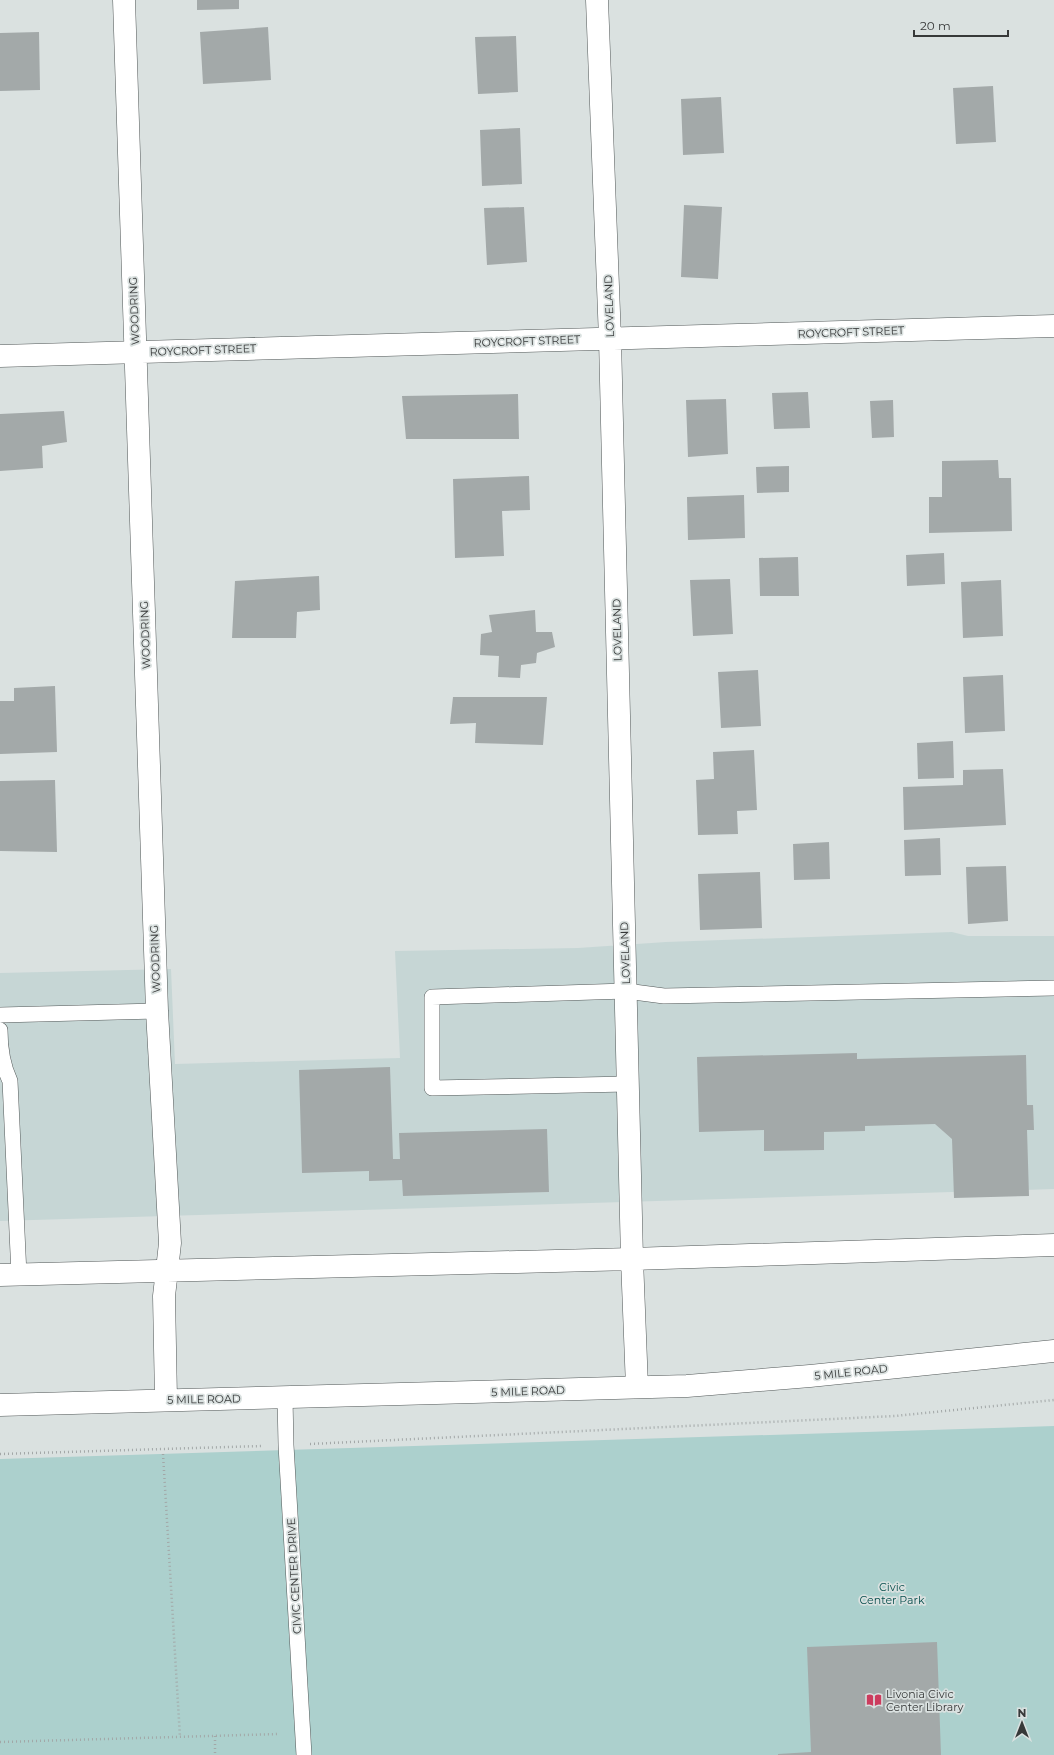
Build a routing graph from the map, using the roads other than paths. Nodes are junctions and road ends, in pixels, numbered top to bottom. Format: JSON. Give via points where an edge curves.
{"nodes":[{"id":1,"x":124,"y":0,"type":"edge"},
{"id":2,"x":597,"y":0,"type":"edge"},
{"id":3,"x":1054,"y":326,"type":"edge"},
{"id":4,"x":610,"y":338,"type":"junction"},
{"id":5,"x":135,"y":352,"type":"junction"},
{"id":6,"x":0,"y":356,"type":"edge"},
{"id":7,"x":1054,"y":988,"type":"edge"},
{"id":8,"x":626,"y":991,"type":"junction"},
{"id":9,"x":157,"y":1011,"type":"junction"},
{"id":10,"x":0,"y":1015,"type":"edge"},
{"id":11,"x":0,"y":1030,"type":"edge"},
{"id":12,"x":628,"y":1084,"type":"junction"},
{"id":13,"x":1054,"y":1245,"type":"edge"},
{"id":14,"x":632,"y":1259,"type":"junction"},
{"id":15,"x":167,"y":1270,"type":"junction"},
{"id":16,"x":10,"y":1275,"type":"edge"},
{"id":17,"x":1054,"y":1351,"type":"edge"},
{"id":18,"x":637,"y":1387,"type":"junction"},
{"id":19,"x":285,"y":1398,"type":"junction"},
{"id":20,"x":166,"y":1399,"type":"junction"},
{"id":21,"x":0,"y":1405,"type":"edge"},
{"id":22,"x":304,"y":1755,"type":"edge"}],
"edges":[{"from":1,"to":5,"type":"street","name":"WOODRING"},
{"from":2,"to":4,"type":"street","name":"LOVELAND"},
{"from":3,"to":4,"type":"street","name":"ROYCROFT STREET"},
{"from":4,"to":5,"type":"street","name":"ROYCROFT STREET"},
{"from":4,"to":8,"type":"street","name":"LOVELAND"},
{"from":5,"to":6,"type":"street","name":"ROYCROFT STREET"},
{"from":5,"to":9,"type":"street","name":"WOODRING"},
{"from":7,"to":8,"type":"lane","via":[[664,996]]},
{"from":8,"to":12,"type":"street","name":"LOVELAND"},
{"from":8,"to":12,"type":"lane","via":[[432,997],[432,1088]]},
{"from":9,"to":10,"type":"lane"},
{"from":9,"to":15,"type":"street","name":"WOODRING","via":[[170,1242]]},
{"from":11,"to":16,"type":"lane","via":[[2,1061],[10,1081]]},
{"from":12,"to":14,"type":"street","name":"LOVELAND"},
{"from":13,"to":14,"type":"street"},
{"from":14,"to":15,"type":"street"},
{"from":14,"to":18,"type":"street","name":"LOVELAND"},
{"from":15,"to":16,"type":"street"},
{"from":15,"to":20,"type":"street","name":"WOODRING","via":[[164,1296]]},
{"from":17,"to":18,"type":"street","name":"5 MILE ROAD","via":[[810,1376],[687,1386]]},
{"from":18,"to":19,"type":"street","name":"5 MILE ROAD"},
{"from":19,"to":20,"type":"street","name":"5 MILE ROAD"},
{"from":19,"to":22,"type":"lane","name":"CIVIC CENTER DRIVE"},
{"from":20,"to":21,"type":"street","name":"5 MILE ROAD"}]}
